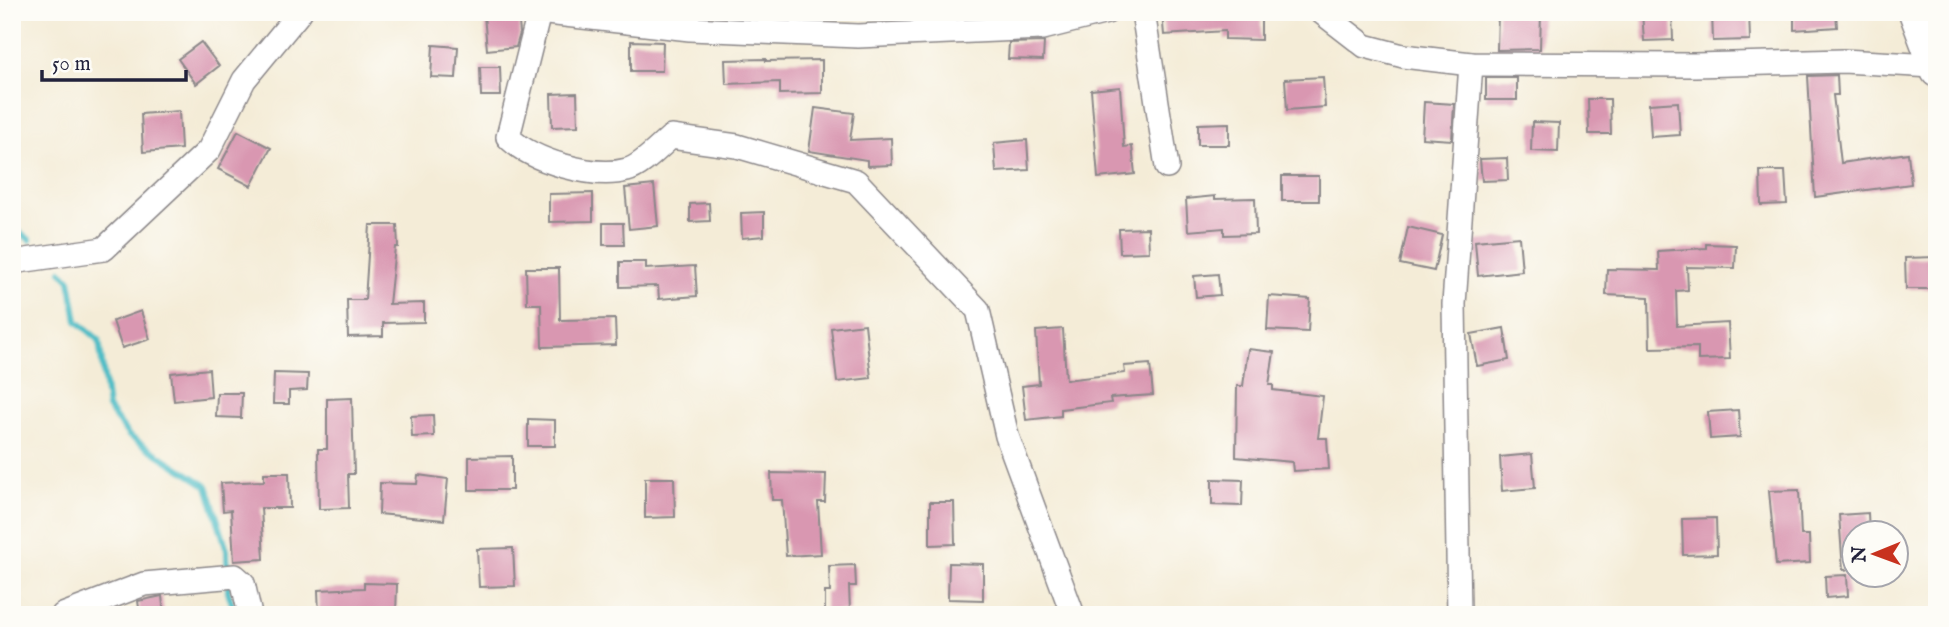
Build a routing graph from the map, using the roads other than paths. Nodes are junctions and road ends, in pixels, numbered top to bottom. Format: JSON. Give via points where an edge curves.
{"nodes":[{"id":1,"x":300,"y":12,"type":"edge"},
{"id":2,"x":1107,"y":12,"type":"edge"},
{"id":3,"x":1143,"y":12,"type":"edge"},
{"id":4,"x":1321,"y":12,"type":"edge"},
{"id":5,"x":1915,"y":12,"type":"edge"},
{"id":6,"x":539,"y":13,"type":"edge"},
{"id":7,"x":783,"y":22,"type":"edge"},
{"id":8,"x":1471,"y":64,"type":"junction"},
{"id":9,"x":1935,"y":69,"type":"edge"},
{"id":10,"x":1167,"y":167,"type":"dead end"},
{"id":11,"x":12,"y":262,"type":"edge"},
{"id":12,"x":63,"y":615,"type":"edge"},
{"id":13,"x":250,"y":615,"type":"edge"},
{"id":14,"x":1073,"y":615,"type":"edge"},
{"id":15,"x":1459,"y":615,"type":"edge"}],
"edges":[{"from":1,"to":11,"type":"street","via":[[244,80],[209,150],[104,249]]},
{"from":2,"to":7,"type":"street","via":[[1043,28],[858,36]]},
{"from":3,"to":10,"type":"street"},
{"from":4,"to":8,"type":"street","via":[[1365,46]]},
{"from":5,"to":9,"type":"main road"},
{"from":6,"to":7,"type":"street","via":[[690,29]]},
{"from":6,"to":14,"type":"street","via":[[508,137],[520,149],[578,170],[629,170],[671,136],[737,146],[856,181],[978,310],[1007,436]]},
{"from":8,"to":9,"type":"street","via":[[1843,61]]},
{"from":8,"to":15,"type":"street","via":[[1454,304]]},
{"from":12,"to":13,"type":"street","via":[[144,584],[228,576],[243,583]]}]}
